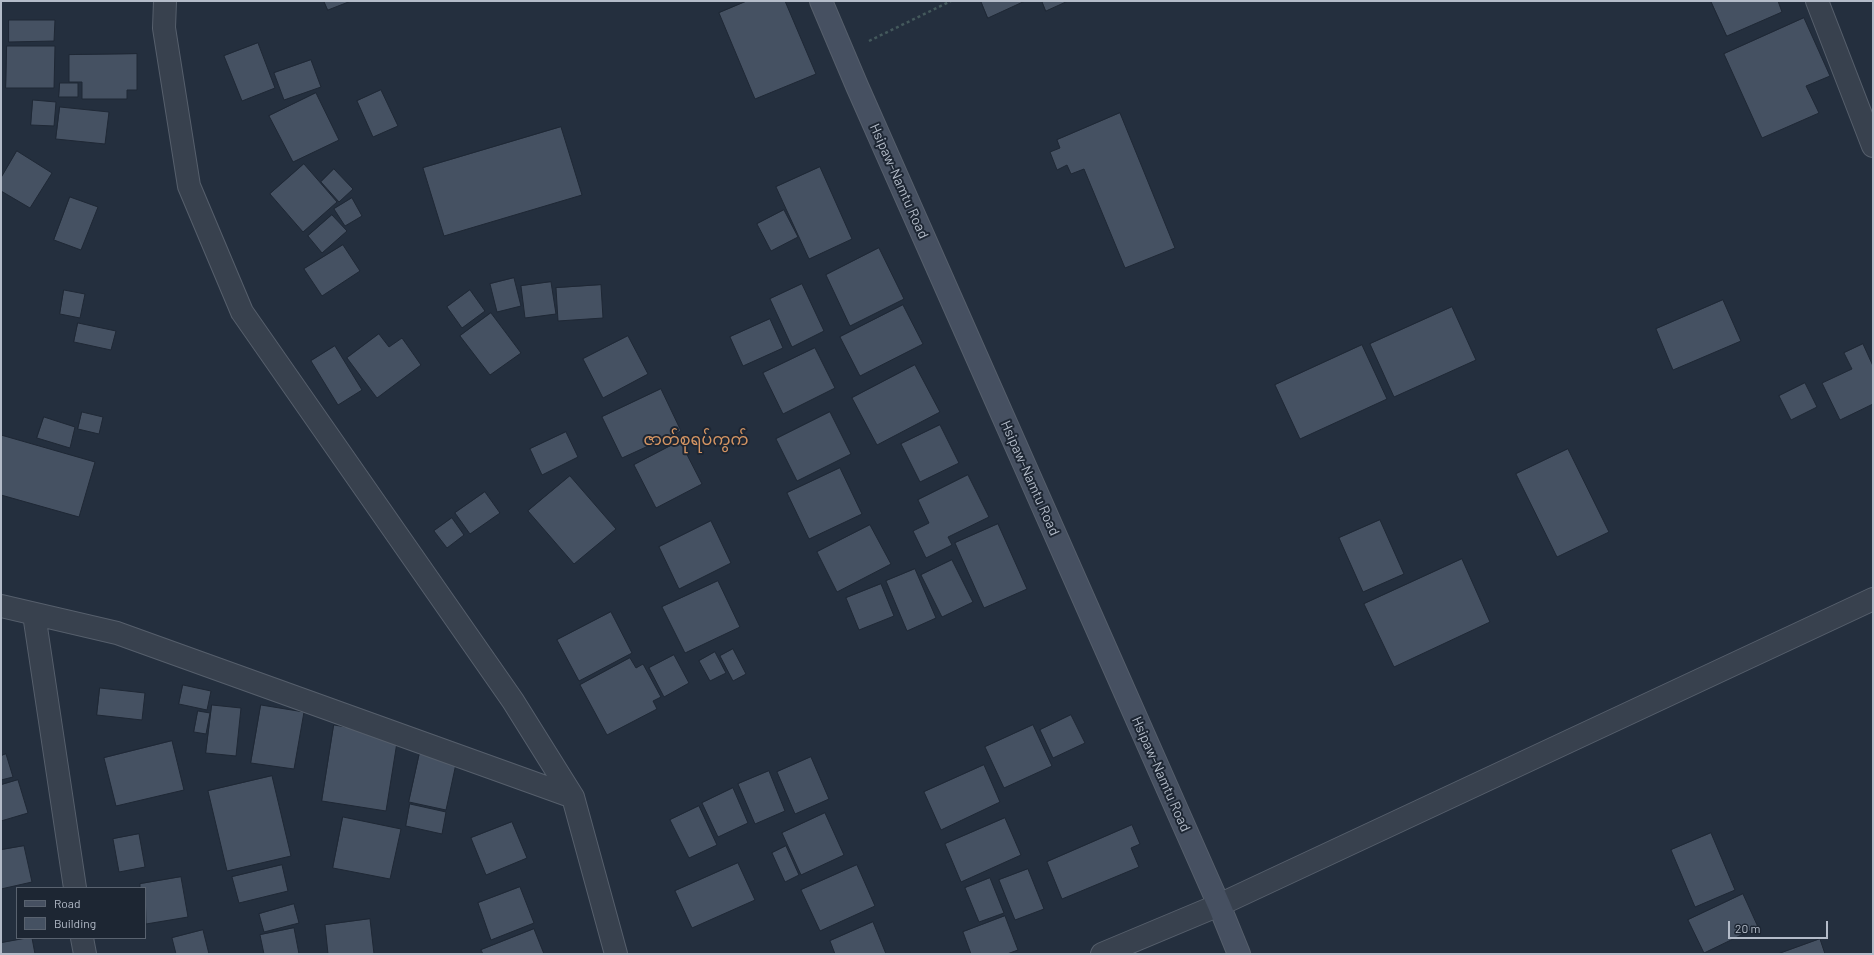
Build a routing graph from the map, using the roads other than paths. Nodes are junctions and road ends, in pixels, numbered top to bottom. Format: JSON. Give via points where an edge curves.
{"nodes":[{"id":1,"x":165,"y":1,"type":"edge"},
{"id":2,"x":821,"y":1,"type":"edge"},
{"id":3,"x":1817,"y":1,"type":"edge"},
{"id":4,"x":1873,"y":146,"type":"edge"},
{"id":5,"x":1873,"y":599,"type":"edge"},
{"id":6,"x":1,"y":606,"type":"edge"},
{"id":7,"x":34,"y":614,"type":"junction"},
{"id":8,"x":573,"y":797,"type":"junction"},
{"id":9,"x":75,"y":887,"type":"edge"},
{"id":10,"x":1219,"y":905,"type":"junction"},
{"id":11,"x":82,"y":939,"type":"edge"},
{"id":12,"x":85,"y":954,"type":"edge"},
{"id":13,"x":616,"y":954,"type":"edge"},
{"id":14,"x":1102,"y":954,"type":"edge"},
{"id":15,"x":1239,"y":954,"type":"edge"}],
"edges":[{"from":1,"to":8,"type":"street","via":[[164,28],[189,186],[242,312],[513,701]]},
{"from":2,"to":10,"type":"main road","name":"Hsipaw-Namtu Road"},
{"from":3,"to":4,"type":"street"},
{"from":5,"to":10,"type":"street"},
{"from":6,"to":7,"type":"street"},
{"from":7,"to":8,"type":"street","via":[[116,633]]},
{"from":7,"to":9,"type":"street"},
{"from":8,"to":13,"type":"street"},
{"from":10,"to":14,"type":"street"},
{"from":10,"to":15,"type":"main road","name":"Hsipaw-Namtu Road"},
{"from":11,"to":12,"type":"street"}]}
